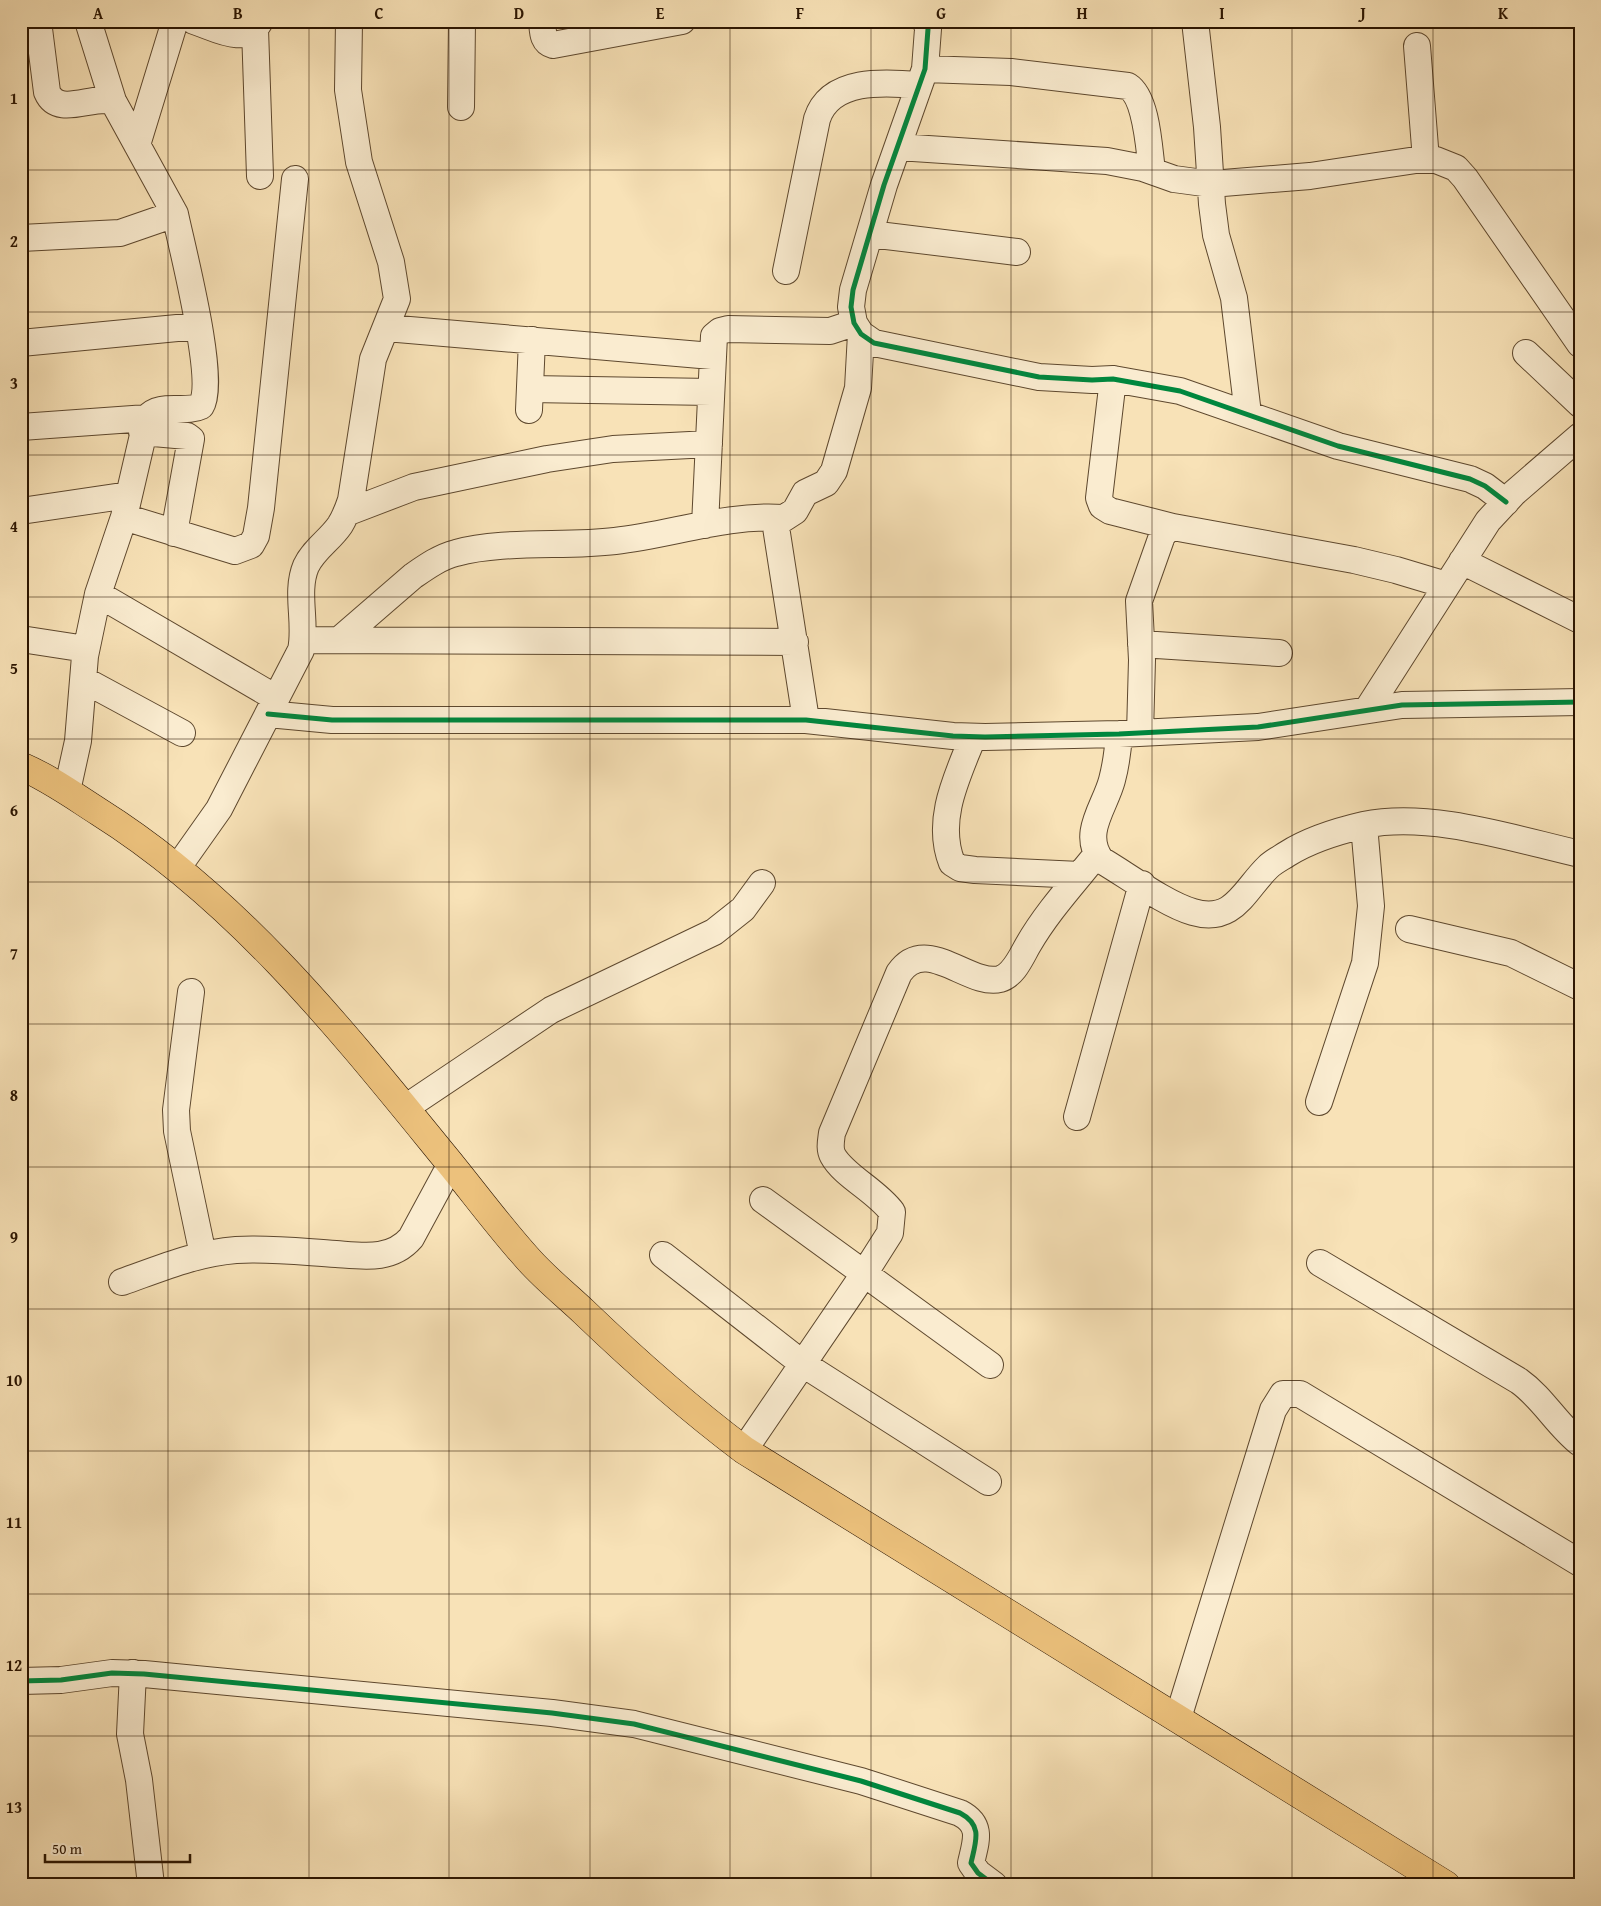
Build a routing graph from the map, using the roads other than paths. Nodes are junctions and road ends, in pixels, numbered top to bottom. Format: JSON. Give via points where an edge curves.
{"nodes":[{"id":1,"x":38,"y":21,"type":"edge"},
{"id":2,"x":88,"y":21,"type":"edge"},
{"id":3,"x":103,"y":21,"type":"edge"},
{"id":4,"x":175,"y":21,"type":"edge"},
{"id":5,"x":194,"y":21,"type":"edge"},
{"id":6,"x":349,"y":21,"type":"edge"},
{"id":7,"x":462,"y":21,"type":"edge"},
{"id":8,"x":542,"y":21,"type":"edge"},
{"id":9,"x":682,"y":21,"type":"edge"},
{"id":10,"x":926,"y":21,"type":"edge"},
{"id":11,"x":1195,"y":21,"type":"edge"},
{"id":12,"x":257,"y":25,"type":"edge"},
{"id":13,"x":1417,"y":46,"type":"dead end"},
{"id":14,"x":97,"y":52,"type":"junction"},
{"id":15,"x":922,"y":77,"type":"junction"},
{"id":16,"x":114,"y":101,"type":"junction"},
{"id":17,"x":461,"y":107,"type":"dead end"},
{"id":18,"x":137,"y":145,"type":"junction"},
{"id":19,"x":898,"y":147,"type":"junction"},
{"id":20,"x":1426,"y":160,"type":"junction"},
{"id":21,"x":1152,"y":171,"type":"junction"},
{"id":22,"x":260,"y":176,"type":"dead end"},
{"id":23,"x":295,"y":179,"type":"dead end"},
{"id":24,"x":1211,"y":184,"type":"junction"},
{"id":25,"x":175,"y":214,"type":"junction"},
{"id":26,"x":870,"y":234,"type":"junction"},
{"id":27,"x":21,"y":238,"type":"edge"},
{"id":28,"x":1017,"y":252,"type":"dead end"},
{"id":29,"x":786,"y":271,"type":"dead end"},
{"id":30,"x":198,"y":326,"type":"junction"},
{"id":31,"x":386,"y":328,"type":"junction"},
{"id":32,"x":858,"y":329,"type":"junction"},
{"id":33,"x":532,"y":340,"type":"junction"},
{"id":34,"x":21,"y":343,"type":"edge"},
{"id":35,"x":1580,"y":344,"type":"edge"},
{"id":36,"x":1526,"y":353,"type":"dead end"},
{"id":37,"x":712,"y":356,"type":"junction"},
{"id":38,"x":1113,"y":379,"type":"junction"},
{"id":39,"x":710,"y":392,"type":"junction"},
{"id":40,"x":1580,"y":404,"type":"edge"},
{"id":41,"x":1248,"y":414,"type":"junction"},
{"id":42,"x":145,"y":425,"type":"junction"},
{"id":43,"x":21,"y":427,"type":"edge"},
{"id":44,"x":1580,"y":436,"type":"edge"},
{"id":45,"x":709,"y":444,"type":"junction"},
{"id":46,"x":1506,"y":502,"type":"junction"},
{"id":47,"x":126,"y":506,"type":"junction"},
{"id":48,"x":21,"y":511,"type":"edge"},
{"id":49,"x":346,"y":513,"type":"junction"},
{"id":50,"x":783,"y":518,"type":"junction"},
{"id":51,"x":705,"y":525,"type":"junction"},
{"id":52,"x":1172,"y":527,"type":"junction"},
{"id":53,"x":174,"y":533,"type":"junction"},
{"id":54,"x":1462,"y":561,"type":"junction"},
{"id":55,"x":1446,"y":585,"type":"junction"},
{"id":56,"x":98,"y":594,"type":"junction"},
{"id":57,"x":1580,"y":620,"type":"edge"},
{"id":58,"x":21,"y":639,"type":"edge"},
{"id":59,"x":303,"y":640,"type":"junction"},
{"id":60,"x":339,"y":640,"type":"junction"},
{"id":61,"x":795,"y":642,"type":"junction"},
{"id":62,"x":1141,"y":644,"type":"junction"},
{"id":63,"x":86,"y":649,"type":"junction"},
{"id":64,"x":1279,"y":654,"type":"dead end"},
{"id":65,"x":84,"y":680,"type":"junction"},
{"id":66,"x":1578,"y":697,"type":"edge"},
{"id":67,"x":272,"y":706,"type":"junction"},
{"id":68,"x":1367,"y":710,"type":"junction"},
{"id":69,"x":806,"y":720,"type":"junction"},
{"id":70,"x":182,"y":733,"type":"dead end"},
{"id":71,"x":1130,"y":734,"type":"junction"},
{"id":72,"x":973,"y":737,"type":"junction"},
{"id":73,"x":21,"y":766,"type":"edge"},
{"id":74,"x":67,"y":791,"type":"junction"},
{"id":75,"x":1364,"y":826,"type":"junction"},
{"id":76,"x":1097,"y":854,"type":"junction"},
{"id":77,"x":1580,"y":854,"type":"edge"},
{"id":78,"x":178,"y":867,"type":"junction"},
{"id":79,"x":1080,"y":875,"type":"junction"},
{"id":80,"x":762,"y":883,"type":"dead end"},
{"id":81,"x":1142,"y":884,"type":"junction"},
{"id":82,"x":1409,"y":929,"type":"dead end"},
{"id":83,"x":1580,"y":987,"type":"edge"},
{"id":84,"x":191,"y":992,"type":"dead end"},
{"id":85,"x":1319,"y":1102,"type":"dead end"},
{"id":86,"x":405,"y":1108,"type":"junction"},
{"id":87,"x":1077,"y":1117,"type":"dead end"},
{"id":88,"x":451,"y":1164,"type":"junction"},
{"id":89,"x":763,"y":1200,"type":"dead end"},
{"id":90,"x":663,"y":1255,"type":"dead end"},
{"id":91,"x":202,"y":1256,"type":"junction"},
{"id":92,"x":1320,"y":1263,"type":"dead end"},
{"id":93,"x":864,"y":1274,"type":"junction"},
{"id":94,"x":122,"y":1282,"type":"dead end"},
{"id":95,"x":803,"y":1364,"type":"junction"},
{"id":96,"x":990,"y":1365,"type":"dead end"},
{"id":97,"x":1580,"y":1443,"type":"edge"},
{"id":98,"x":744,"y":1450,"type":"junction"},
{"id":99,"x":988,"y":1482,"type":"dead end"},
{"id":100,"x":1580,"y":1563,"type":"edge"},
{"id":101,"x":133,"y":1673,"type":"junction"},
{"id":102,"x":39,"y":1681,"type":"edge"},
{"id":103,"x":1178,"y":1718,"type":"junction"},
{"id":104,"x":151,"y":1885,"type":"edge"},
{"id":105,"x":994,"y":1885,"type":"edge"},
{"id":106,"x":1446,"y":1885,"type":"edge"}],
"edges":[{"from":1,"to":16,"type":"street","via":[[47,92],[51,100],[59,105],[104,98]]},
{"from":2,"to":14,"type":"street"},
{"from":3,"to":14,"type":"street"},
{"from":4,"to":18,"type":"street"},
{"from":5,"to":12,"type":"street","via":[[238,35],[247,35]]},
{"from":6,"to":31,"type":"street","via":[[348,90],[359,162],[396,282],[397,298]]},
{"from":7,"to":17,"type":"street"},
{"from":8,"to":9,"type":"street","via":[[544,38],[553,45]]},
{"from":10,"to":15,"type":"street","via":[[928,29]]},
{"from":11,"to":24,"type":"street"},
{"from":12,"to":22,"type":"street"},
{"from":13,"to":20,"type":"street"},
{"from":14,"to":16,"type":"street"},
{"from":15,"to":19,"type":"street"},
{"from":15,"to":21,"type":"street","via":[[1011,72],[1128,86],[1139,96],[1142,105]]},
{"from":15,"to":29,"type":"street","via":[[874,82],[824,102],[817,119]]},
{"from":16,"to":18,"type":"street"},
{"from":18,"to":25,"type":"street"},
{"from":19,"to":21,"type":"street","via":[[1106,161]]},
{"from":19,"to":26,"type":"street"},
{"from":20,"to":24,"type":"street","via":[[1310,176]]},
{"from":20,"to":35,"type":"street","via":[[1447,163],[1465,178]]},
{"from":21,"to":24,"type":"street","via":[[1174,179]]},
{"from":23,"to":53,"type":"street","via":[[256,536],[251,545],[235,551]]},
{"from":24,"to":41,"type":"street","via":[[1216,234],[1234,298]]},
{"from":25,"to":27,"type":"street","via":[[120,233]]},
{"from":25,"to":30,"type":"street"},
{"from":26,"to":28,"type":"street"},
{"from":26,"to":32,"type":"street","via":[[851,307]]},
{"from":30,"to":34,"type":"street"},
{"from":30,"to":42,"type":"street","via":[[204,361],[204,401],[194,410],[158,410],[151,413]]},
{"from":31,"to":33,"type":"street"},
{"from":31,"to":49,"type":"street","via":[[373,360]]},
{"from":32,"to":37,"type":"street","via":[[830,332],[728,329],[714,336]]},
{"from":32,"to":38,"type":"street","via":[[874,344],[1039,377]]},
{"from":32,"to":50,"type":"street","via":[[858,388],[834,471],[826,483],[805,493],[795,511]]},
{"from":33,"to":37,"type":"street"},
{"from":33,"to":39,"type":"street","via":[[530,399]]},
{"from":36,"to":40,"type":"street"},
{"from":37,"to":39,"type":"street"},
{"from":38,"to":41,"type":"street","via":[[1180,390]]},
{"from":38,"to":52,"type":"street","via":[[1099,498],[1102,506]]},
{"from":39,"to":45,"type":"street"},
{"from":41,"to":46,"type":"street","via":[[1338,446],[1470,479]]},
{"from":42,"to":43,"type":"street"},
{"from":42,"to":47,"type":"street"},
{"from":42,"to":53,"type":"street","via":[[191,439]]},
{"from":44,"to":46,"type":"street"},
{"from":45,"to":49,"type":"street","via":[[613,449],[547,459],[414,487]]},
{"from":45,"to":51,"type":"street"},
{"from":46,"to":54,"type":"street","via":[[1488,521]]},
{"from":47,"to":48,"type":"street"},
{"from":47,"to":53,"type":"street"},
{"from":47,"to":56,"type":"street"},
{"from":49,"to":59,"type":"street","via":[[339,526],[312,554],[305,568]]},
{"from":50,"to":51,"type":"street","via":[[762,516]]},
{"from":50,"to":61,"type":"street","via":[[776,527],[776,536]]},
{"from":51,"to":60,"type":"street","via":[[613,541],[457,552],[412,576]]},
{"from":52,"to":55,"type":"street","via":[[1367,563]]},
{"from":52,"to":62,"type":"street","via":[[1162,536],[1141,591]]},
{"from":54,"to":55,"type":"street"},
{"from":54,"to":57,"type":"street"},
{"from":55,"to":68,"type":"street"},
{"from":56,"to":63,"type":"street"},
{"from":56,"to":67,"type":"street"},
{"from":58,"to":63,"type":"street"},
{"from":59,"to":60,"type":"street"},
{"from":59,"to":67,"type":"street"},
{"from":60,"to":61,"type":"street"},
{"from":61,"to":69,"type":"street"},
{"from":62,"to":64,"type":"street"},
{"from":62,"to":71,"type":"street"},
{"from":63,"to":65,"type":"street"},
{"from":65,"to":70,"type":"street"},
{"from":65,"to":74,"type":"street","via":[[78,741]]},
{"from":66,"to":68,"type":"street"},
{"from":67,"to":69,"type":"street","via":[[332,720]]},
{"from":67,"to":78,"type":"street","via":[[218,809]]},
{"from":68,"to":71,"type":"street","via":[[1258,727]]},
{"from":69,"to":72,"type":"street"},
{"from":71,"to":72,"type":"street"},
{"from":71,"to":76,"type":"street","via":[[1095,823],[1093,835]]},
{"from":72,"to":79,"type":"street","via":[[948,806],[945,837],[952,863],[975,870]]},
{"from":73,"to":74,"type":"main road"},
{"from":74,"to":78,"type":"main road"},
{"from":75,"to":77,"type":"street","via":[[1402,820],[1439,823]]},
{"from":75,"to":81,"type":"street","via":[[1336,833],[1289,853],[1268,867],[1242,899],[1221,913],[1193,912]]},
{"from":75,"to":85,"type":"street","via":[[1371,906],[1365,963]]},
{"from":76,"to":79,"type":"street"},
{"from":76,"to":81,"type":"street","via":[[1101,860]]},
{"from":78,"to":86,"type":"main road","via":[[273,955]]},
{"from":79,"to":93,"type":"street","via":[[1034,934],[1008,975],[998,980],[925,958],[915,958],[904,964],[899,973],[832,1133],[830,1145],[841,1166],[884,1200],[892,1212],[890,1233]]},
{"from":80,"to":86,"type":"street","via":[[743,909],[714,932],[551,1010]]},
{"from":81,"to":87,"type":"street"},
{"from":82,"to":83,"type":"street","via":[[1511,953]]},
{"from":84,"to":91,"type":"street","via":[[176,1110],[177,1131]]},
{"from":86,"to":88,"type":"main road"},
{"from":88,"to":91,"type":"street","via":[[411,1238],[391,1254],[368,1256],[253,1250]]},
{"from":88,"to":98,"type":"main road","via":[[529,1260],[630,1356]]},
{"from":89,"to":93,"type":"street"},
{"from":90,"to":95,"type":"street"},
{"from":91,"to":94,"type":"street"},
{"from":92,"to":97,"type":"street","via":[[1519,1381]]},
{"from":93,"to":95,"type":"street"},
{"from":93,"to":96,"type":"street"},
{"from":95,"to":98,"type":"street"},
{"from":95,"to":99,"type":"street"},
{"from":98,"to":103,"type":"main road"},
{"from":100,"to":103,"type":"street","via":[[1300,1394],[1283,1394],[1273,1410]]},
{"from":101,"to":102,"type":"street"},
{"from":101,"to":104,"type":"street","via":[[130,1734],[139,1780]]},
{"from":101,"to":105,"type":"street","via":[[552,1713],[634,1724],[861,1781],[960,1813],[971,1818],[976,1829],[971,1863]]},
{"from":103,"to":106,"type":"main road"}]}
